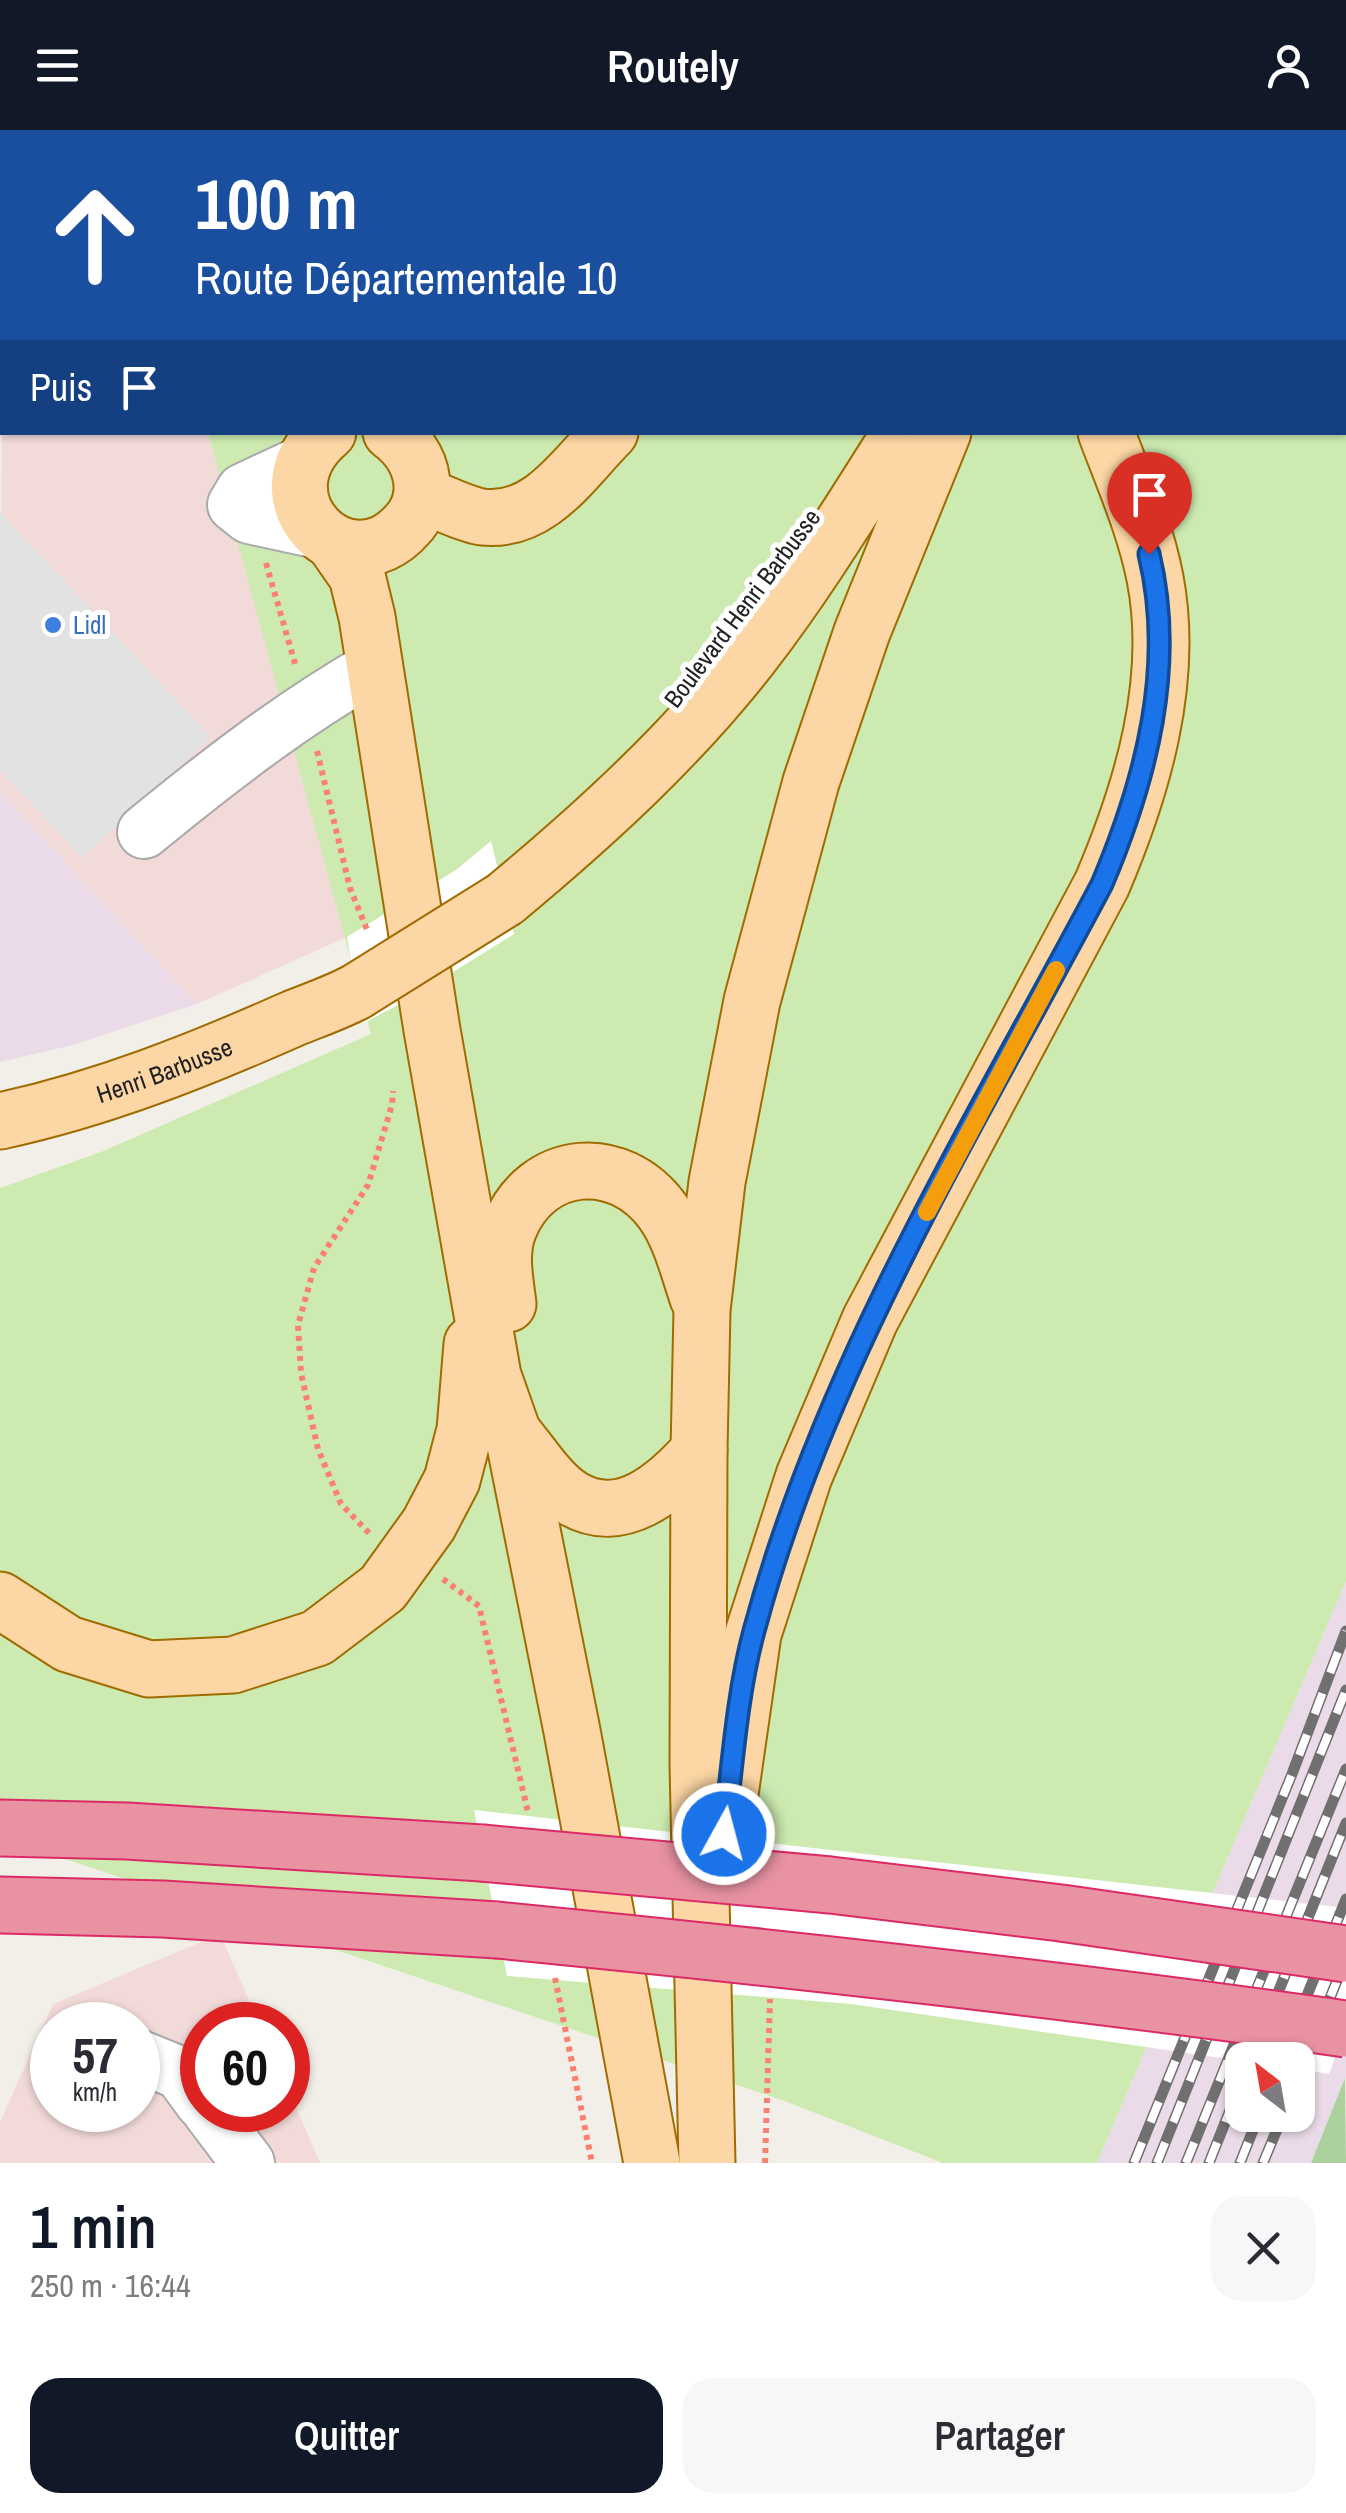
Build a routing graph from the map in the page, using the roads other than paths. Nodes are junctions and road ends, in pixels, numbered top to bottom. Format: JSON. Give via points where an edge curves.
{"nodes":[{"id":1,"x":411,"y":435,"type":"edge"},
{"id":2,"x":607,"y":435,"type":"edge"},
{"id":3,"x":865,"y":435,"type":"edge"},
{"id":4,"x":899,"y":435,"type":"edge"},
{"id":5,"x":943,"y":435,"type":"edge"},
{"id":6,"x":1107,"y":435,"type":"edge"},
{"id":7,"x":314,"y":443,"type":"edge"},
{"id":8,"x":422,"y":496,"type":"junction"},
{"id":9,"x":326,"y":538,"type":"junction"},
{"id":10,"x":376,"y":666,"type":"junction"},
{"id":11,"x":144,"y":832,"type":"dead end"},
{"id":12,"x":501,"y":883,"type":"junction"},
{"id":13,"x":344,"y":987,"type":"junction"},
{"id":14,"x":203,"y":1031,"type":"joint"},
{"id":15,"x":0,"y":1092,"type":"edge"},
{"id":16,"x":0,"y":1121,"type":"edge"},
{"id":17,"x":0,"y":1154,"type":"edge"},
{"id":18,"x":478,"y":1282,"type":"junction"},
{"id":19,"x":702,"y":1310,"type":"junction"},
{"id":20,"x":512,"y":1430,"type":"junction"},
{"id":21,"x":699,"y":1452,"type":"junction"},
{"id":22,"x":0,"y":1600,"type":"edge"},
{"id":23,"x":0,"y":1828,"type":"edge"},
{"id":24,"x":0,"y":1905,"type":"edge"},
{"id":25,"x":1346,"y":1954,"type":"edge"},
{"id":26,"x":702,"y":2016,"type":"junction"},
{"id":27,"x":1346,"y":2029,"type":"edge"},
{"id":28,"x":225,"y":2132,"type":"edge"},
{"id":29,"x":248,"y":2163,"type":"edge"},
{"id":30,"x":652,"y":2163,"type":"edge"},
{"id":31,"x":707,"y":2163,"type":"edge"}],
"edges":[{"from":1,"to":8,"type":"main road"},
{"from":2,"to":8,"type":"main road","via":[[546,499],[525,510],[479,517]]},
{"from":3,"to":12,"type":"main road","name":"Boulevard Henri Barbusse","via":[[694,679]]},
{"from":4,"to":12,"type":"main road","name":"Boulevard Henri Barbusse","via":[[788,607],[717,697],[614,803]]},
{"from":5,"to":19,"type":"main road","via":[[862,632],[811,782],[752,1001],[717,1182]]},
{"from":6,"to":26,"type":"main road","via":[[1156,581],[1156,701],[1144,767],[1102,884],[870,1320],[804,1476],[753,1634]]},
{"from":7,"to":9,"type":"main road","via":[[298,481],[300,500]]},
{"from":8,"to":9,"type":"main road","via":[[414,518],[379,546],[356,548]]},
{"from":9,"to":10,"type":"main road","via":[[357,576]]},
{"from":10,"to":11,"type":"lane","via":[[307,709]]},
{"from":10,"to":18,"type":"main road"},
{"from":12,"to":13,"type":"main road","name":"Boulevard Henri Barbusse","bridge":true},
{"from":13,"to":14,"type":"main road","name":"Boulevard Henri Barbusse"},
{"from":13,"to":16,"type":"main road","name":"Henri Barbusse","via":[[134,1084]]},
{"from":13,"to":17,"type":"main road","via":[[288,1043]]},
{"from":14,"to":15,"type":"main road","name":"Henri Barbusse"},
{"from":18,"to":20,"type":"main road","via":[[493,1376]]},
{"from":18,"to":22,"type":"main road","via":[[465,1430],[452,1480],[383,1588],[317,1638],[233,1665],[148,1668],[68,1644]]},
{"from":19,"to":20,"type":"main road","via":[[662,1211],[627,1180],[581,1170],[540,1185],[520,1206],[502,1257],[516,1369]]},
{"from":19,"to":21,"type":"main road"},
{"from":20,"to":21,"type":"main road","via":[[570,1498],[590,1506],[640,1502]]},
{"from":20,"to":30,"type":"main road"},
{"from":21,"to":26,"type":"main road"},
{"from":23,"to":25,"type":"highway","bridge":true,"via":[[482,1853],[868,1890]]},
{"from":24,"to":27,"type":"highway","bridge":true,"via":[[497,1930],[868,1966]]},
{"from":26,"to":31,"type":"main road"},
{"from":28,"to":29,"type":"lane"}]}
